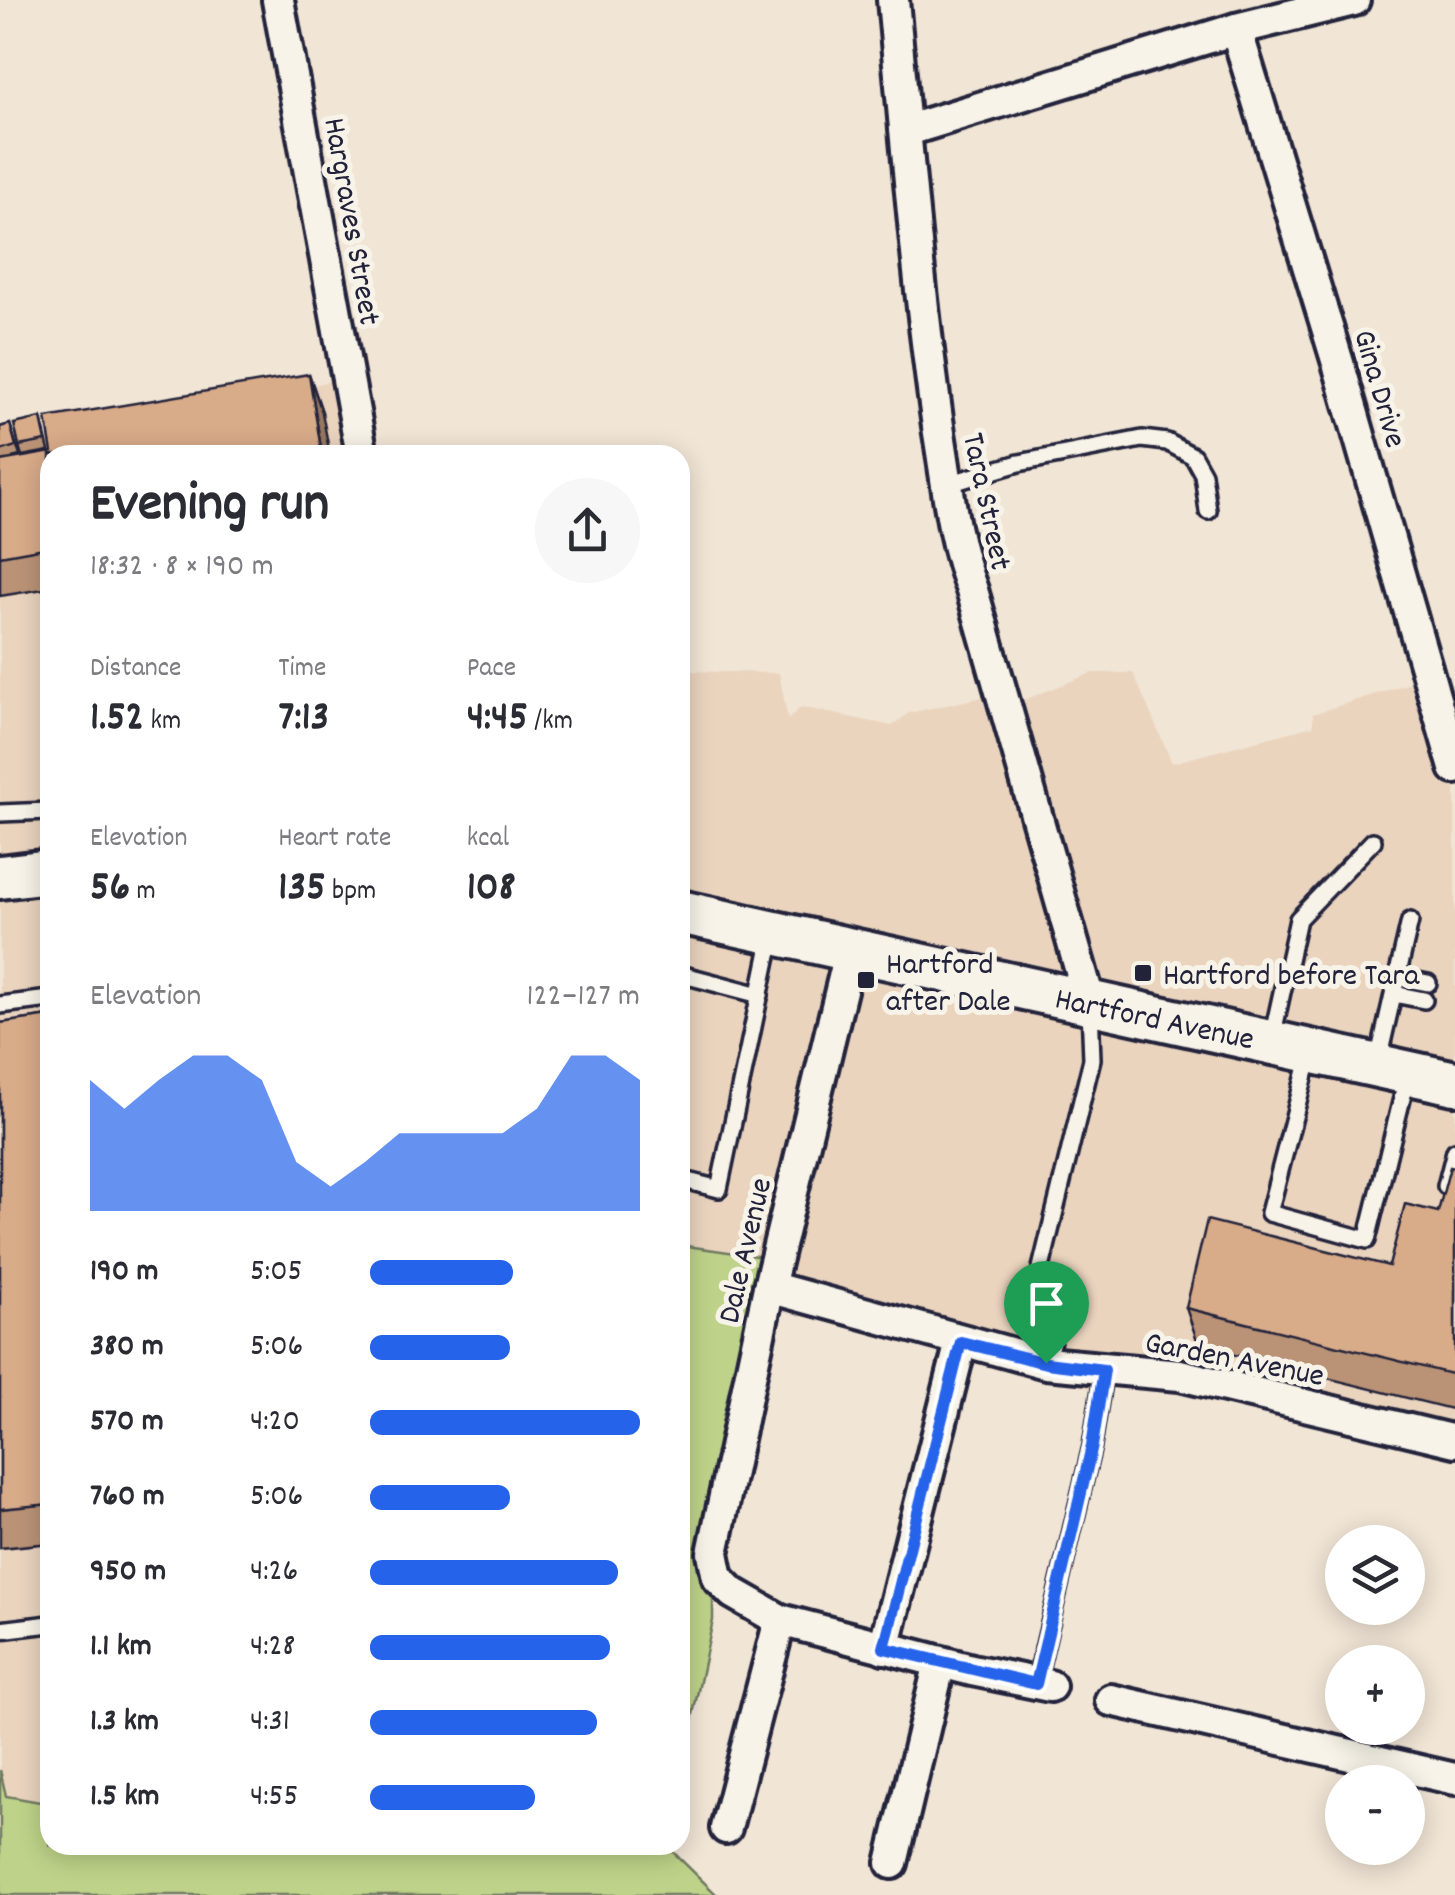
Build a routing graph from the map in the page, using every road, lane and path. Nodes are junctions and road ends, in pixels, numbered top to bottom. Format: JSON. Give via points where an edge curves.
{"nodes":[{"id":1,"x":278,"y":0,"type":"edge"},
{"id":2,"x":893,"y":0,"type":"edge"},
{"id":3,"x":1354,"y":0,"type":"edge"},
{"id":4,"x":1236,"y":29,"type":"junction"},
{"id":5,"x":908,"y":130,"type":"junction"},
{"id":6,"x":360,"y":445,"type":"edge"},
{"id":7,"x":946,"y":486,"type":"junction"},
{"id":8,"x":1208,"y":511,"type":"dead end"},
{"id":9,"x":1455,"y":768,"type":"edge"},
{"id":10,"x":40,"y":811,"type":"edge"},
{"id":11,"x":0,"y":813,"type":"edge"},
{"id":12,"x":1373,"y":841,"type":"dead end"},
{"id":13,"x":40,"y":872,"type":"edge"},
{"id":14,"x":0,"y":877,"type":"edge"},
{"id":15,"x":690,"y":914,"type":"edge"},
{"id":16,"x":1410,"y":921,"type":"dead end"},
{"id":17,"x":773,"y":932,"type":"junction"},
{"id":18,"x":852,"y":949,"type":"junction"},
{"id":19,"x":690,"y":977,"type":"edge"},
{"id":20,"x":1396,"y":985,"type":"junction"},
{"id":21,"x":1426,"y":991,"type":"dead end"},
{"id":22,"x":760,"y":995,"type":"junction"},
{"id":23,"x":40,"y":1000,"type":"edge"},
{"id":24,"x":1090,"y":1003,"type":"junction"},
{"id":25,"x":0,"y":1005,"type":"edge"},
{"id":26,"x":1291,"y":1047,"type":"junction"},
{"id":27,"x":1393,"y":1069,"type":"junction"},
{"id":28,"x":1455,"y":1083,"type":"edge"},
{"id":29,"x":1455,"y":1151,"type":"edge"},
{"id":30,"x":690,"y":1181,"type":"edge"},
{"id":31,"x":1443,"y":1197,"type":"edge"},
{"id":32,"x":769,"y":1288,"type":"junction"},
{"id":33,"x":961,"y":1342,"type":"junction"},
{"id":34,"x":1046,"y":1363,"type":"junction"},
{"id":35,"x":1104,"y":1370,"type":"junction"},
{"id":36,"x":1455,"y":1441,"type":"edge"},
{"id":37,"x":780,"y":1620,"type":"junction"},
{"id":38,"x":40,"y":1625,"type":"edge"},
{"id":39,"x":0,"y":1630,"type":"edge"},
{"id":40,"x":884,"y":1648,"type":"junction"},
{"id":41,"x":940,"y":1662,"type":"junction"},
{"id":42,"x":1043,"y":1685,"type":"joint"},
{"id":43,"x":1111,"y":1700,"type":"dead end"},
{"id":44,"x":1455,"y":1779,"type":"edge"},
{"id":45,"x":726,"y":1828,"type":"dead end"},
{"id":46,"x":892,"y":1863,"type":"dead end"}],
"edges":[{"from":1,"to":6,"type":"street","name":"Hargraves Street"},
{"from":2,"to":5,"type":"street","name":"Tara Street"},
{"from":3,"to":4,"type":"street"},
{"from":4,"to":5,"type":"street"},
{"from":4,"to":9,"type":"street","name":"Gina Drive"},
{"from":5,"to":7,"type":"street","name":"Tara Street","via":[[919,288]]},
{"from":7,"to":8,"type":"lane","via":[[1019,463],[1142,439],[1167,442],[1193,456]]},
{"from":7,"to":24,"type":"street","name":"Tara Street","via":[[959,556]]},
{"from":10,"to":11,"type":"lane"},
{"from":12,"to":26,"type":"lane","via":[[1298,920]]},
{"from":13,"to":14,"type":"main road"},
{"from":15,"to":17,"type":"main road","name":"Hartford Avenue"},
{"from":16,"to":20,"type":"lane"},
{"from":17,"to":18,"type":"main road","name":"Hartford Avenue"},
{"from":17,"to":22,"type":"lane"},
{"from":18,"to":24,"type":"main road","name":"Hartford Avenue"},
{"from":18,"to":32,"type":"street","name":"Dale Avenue"},
{"from":19,"to":22,"type":"lane"},
{"from":20,"to":21,"type":"lane"},
{"from":20,"to":27,"type":"lane"},
{"from":22,"to":30,"type":"lane","via":[[719,1189]]},
{"from":23,"to":25,"type":"lane"},
{"from":24,"to":26,"type":"main road","name":"Hartford Avenue"},
{"from":24,"to":34,"type":"lane","via":[[1092,1059],[1041,1268],[1057,1321]]},
{"from":26,"to":27,"type":"main road","name":"Hartford Avenue"},
{"from":26,"to":27,"type":"lane","via":[[1269,1213],[1366,1240]]},
{"from":27,"to":28,"type":"main road","name":"Hartford Avenue"},
{"from":29,"to":31,"type":"lane"},
{"from":32,"to":33,"type":"street","name":"Garden Avenue"},
{"from":32,"to":37,"type":"street","name":"Dale Avenue","via":[[713,1553],[718,1578],[733,1593]]},
{"from":33,"to":34,"type":"street","name":"Garden Avenue"},
{"from":33,"to":40,"type":"street"},
{"from":34,"to":35,"type":"street","name":"Garden Avenue"},
{"from":35,"to":36,"type":"street","name":"Garden Avenue","via":[[1180,1375]]},
{"from":35,"to":42,"type":"lane"},
{"from":37,"to":40,"type":"street","name":"Dale Avenue"},
{"from":37,"to":45,"type":"street"},
{"from":38,"to":39,"type":"lane"},
{"from":40,"to":41,"type":"street","name":"Dale Avenue"},
{"from":41,"to":42,"type":"street","name":"Dale Avenue"},
{"from":41,"to":46,"type":"street"},
{"from":43,"to":44,"type":"street"}]}
